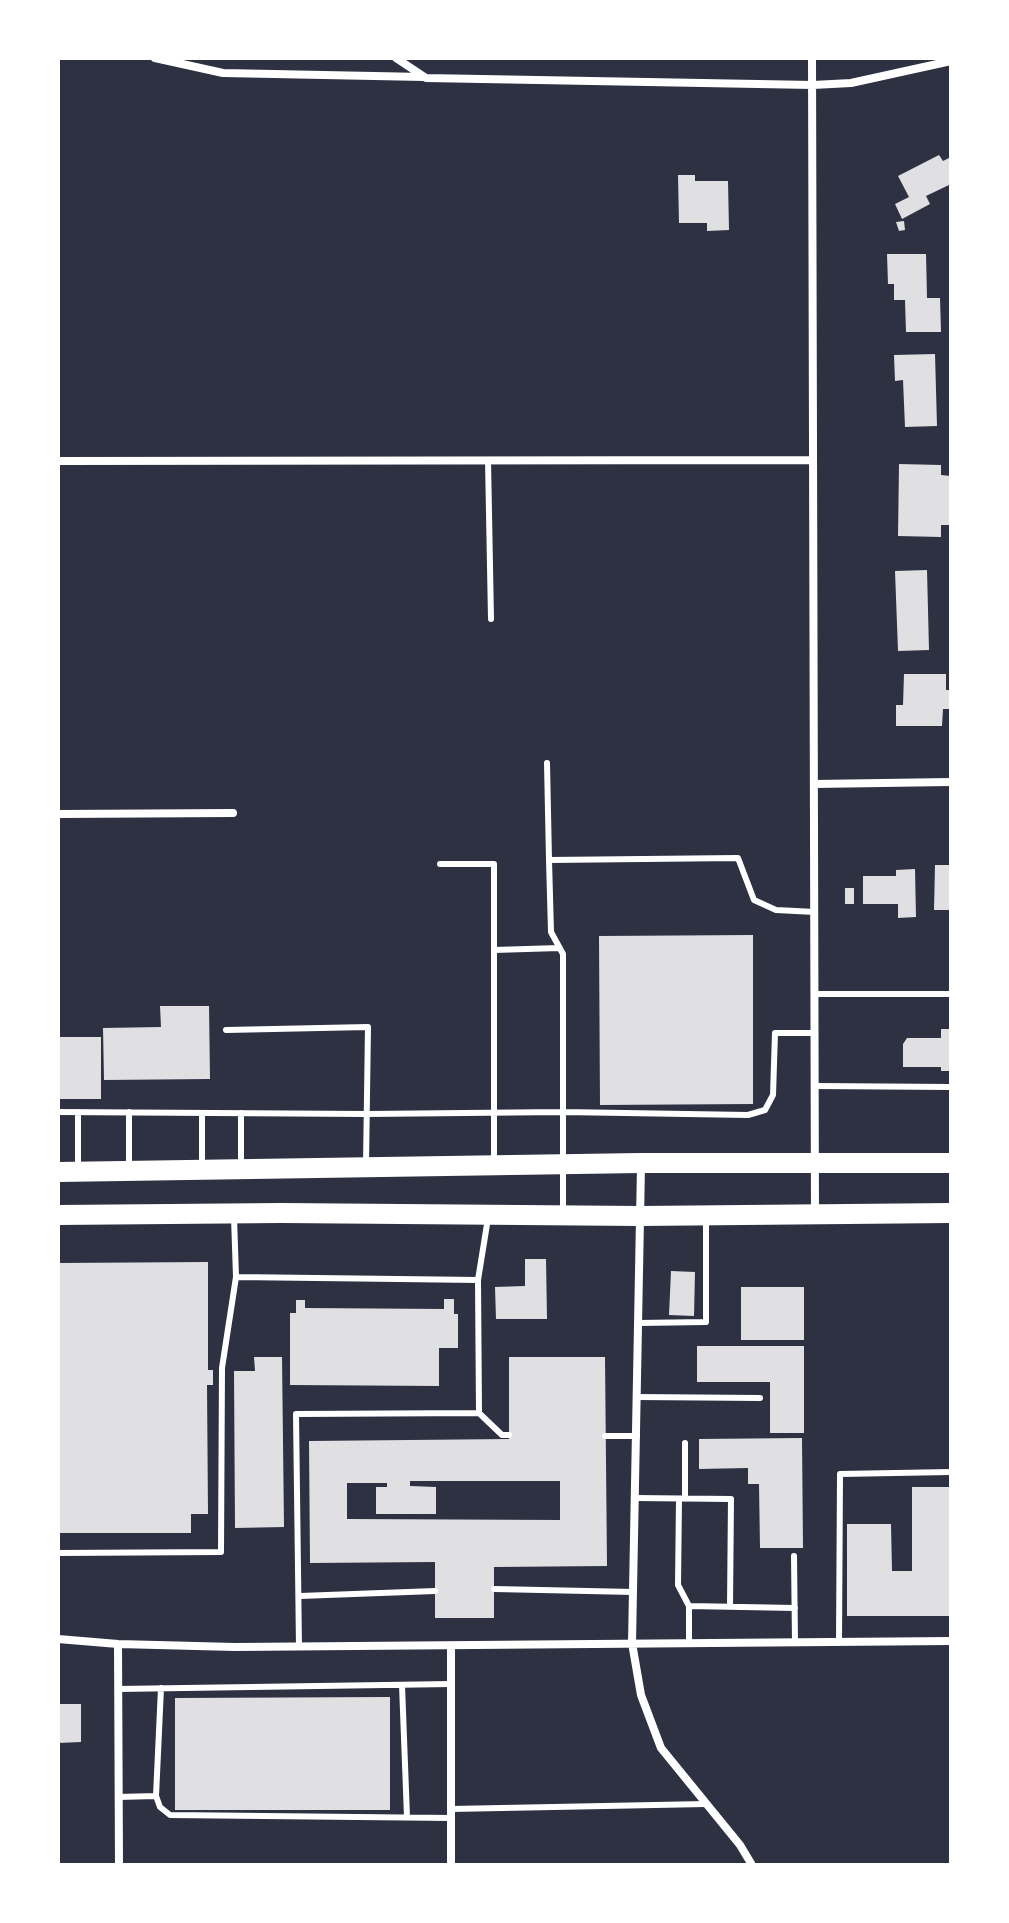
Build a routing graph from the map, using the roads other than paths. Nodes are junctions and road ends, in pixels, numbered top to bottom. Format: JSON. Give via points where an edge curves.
{"nodes":[{"id":1,"x":155,"y":58,"type":"edge"},
{"id":2,"x":396,"y":58,"type":"edge"},
{"id":3,"x":812,"y":58,"type":"edge"},
{"id":4,"x":951,"y":61,"type":"edge"},
{"id":5,"x":426,"y":78,"type":"junction"},
{"id":6,"x":813,"y":85,"type":"junction"},
{"id":7,"x":488,"y":460,"type":"junction"},
{"id":8,"x":811,"y":460,"type":"junction"},
{"id":9,"x":58,"y":461,"type":"edge"},
{"id":10,"x":491,"y":619,"type":"dead end"},
{"id":11,"x":547,"y":763,"type":"dead end"},
{"id":12,"x":951,"y":782,"type":"edge"},
{"id":13,"x":814,"y":784,"type":"junction"},
{"id":14,"x":233,"y":813,"type":"dead end"},
{"id":15,"x":58,"y":814,"type":"edge"},
{"id":16,"x":549,"y":860,"type":"junction"},
{"id":17,"x":440,"y":864,"type":"dead end"},
{"id":18,"x":815,"y":912,"type":"junction"},
{"id":19,"x":559,"y":948,"type":"junction"},
{"id":20,"x":494,"y":950,"type":"junction"},
{"id":21,"x":815,"y":994,"type":"junction"},
{"id":22,"x":951,"y":994,"type":"edge"},
{"id":23,"x":226,"y":1030,"type":"dead end"},
{"id":24,"x":815,"y":1033,"type":"junction"},
{"id":25,"x":815,"y":1086,"type":"junction"},
{"id":26,"x":951,"y":1087,"type":"edge"},
{"id":27,"x":58,"y":1112,"type":"edge"},
{"id":28,"x":78,"y":1112,"type":"junction"},
{"id":29,"x":129,"y":1112,"type":"junction"},
{"id":30,"x":563,"y":1112,"type":"junction"},
{"id":31,"x":202,"y":1113,"type":"junction"},
{"id":32,"x":241,"y":1113,"type":"junction"},
{"id":33,"x":493,"y":1113,"type":"junction"},
{"id":34,"x":367,"y":1114,"type":"junction"},
{"id":35,"x":816,"y":1162,"type":"junction"},
{"id":36,"x":641,"y":1163,"type":"junction"},
{"id":37,"x":951,"y":1163,"type":"edge"},
{"id":38,"x":563,"y":1164,"type":"junction"},
{"id":39,"x":494,"y":1165,"type":"junction"},
{"id":40,"x":365,"y":1168,"type":"junction"},
{"id":41,"x":202,"y":1170,"type":"junction"},
{"id":42,"x":241,"y":1170,"type":"junction"},
{"id":43,"x":129,"y":1171,"type":"junction"},
{"id":44,"x":68,"y":1172,"type":"edge"},
{"id":45,"x":951,"y":1213,"type":"edge"},
{"id":46,"x":234,"y":1214,"type":"junction"},
{"id":47,"x":58,"y":1215,"type":"edge"},
{"id":48,"x":488,"y":1215,"type":"junction"},
{"id":49,"x":815,"y":1215,"type":"junction"},
{"id":50,"x":563,"y":1216,"type":"junction"},
{"id":51,"x":640,"y":1216,"type":"junction"},
{"id":52,"x":706,"y":1216,"type":"junction"},
{"id":53,"x":236,"y":1277,"type":"junction"},
{"id":54,"x":478,"y":1280,"type":"junction"},
{"id":55,"x":639,"y":1323,"type":"junction"},
{"id":56,"x":637,"y":1397,"type":"junction"},
{"id":57,"x":760,"y":1398,"type":"dead end"},
{"id":58,"x":479,"y":1413,"type":"junction"},
{"id":59,"x":509,"y":1435,"type":"dead end"},
{"id":60,"x":605,"y":1436,"type":"dead end"},
{"id":61,"x":637,"y":1436,"type":"junction"},
{"id":62,"x":685,"y":1443,"type":"dead end"},
{"id":63,"x":951,"y":1472,"type":"edge"},
{"id":64,"x":635,"y":1498,"type":"junction"},
{"id":65,"x":682,"y":1499,"type":"junction"},
{"id":66,"x":58,"y":1553,"type":"edge"},
{"id":67,"x":794,"y":1556,"type":"dead end"},
{"id":68,"x":494,"y":1589,"type":"dead end"},
{"id":69,"x":435,"y":1591,"type":"dead end"},
{"id":70,"x":634,"y":1592,"type":"junction"},
{"id":71,"x":300,"y":1596,"type":"junction"},
{"id":72,"x":689,"y":1606,"type":"junction"},
{"id":73,"x":730,"y":1606,"type":"junction"},
{"id":74,"x":795,"y":1608,"type":"junction"},
{"id":75,"x":58,"y":1639,"type":"edge"},
{"id":76,"x":951,"y":1641,"type":"edge"},
{"id":77,"x":689,"y":1642,"type":"junction"},
{"id":78,"x":795,"y":1642,"type":"junction"},
{"id":79,"x":839,"y":1642,"type":"junction"},
{"id":80,"x":632,"y":1643,"type":"junction"},
{"id":81,"x":118,"y":1644,"type":"junction"},
{"id":82,"x":451,"y":1646,"type":"junction"},
{"id":83,"x":299,"y":1647,"type":"junction"},
{"id":84,"x":451,"y":1684,"type":"junction"},
{"id":85,"x":402,"y":1685,"type":"junction"},
{"id":86,"x":161,"y":1688,"type":"junction"},
{"id":87,"x":118,"y":1689,"type":"junction"},
{"id":88,"x":156,"y":1796,"type":"junction"},
{"id":89,"x":118,"y":1797,"type":"junction"},
{"id":90,"x":706,"y":1804,"type":"junction"},
{"id":91,"x":451,"y":1814,"type":"junction"},
{"id":92,"x":407,"y":1817,"type":"junction"},
{"id":93,"x":119,"y":1865,"type":"edge"},
{"id":94,"x":451,"y":1865,"type":"edge"},
{"id":95,"x":752,"y":1865,"type":"edge"}],
"edges":[{"from":1,"to":5,"type":"street","via":[[223,73]]},
{"from":2,"to":5,"type":"street"},
{"from":3,"to":6,"type":"street"},
{"from":4,"to":6,"type":"street","via":[[851,83]]},
{"from":5,"to":6,"type":"street"},
{"from":6,"to":8,"type":"street"},
{"from":7,"to":8,"type":"street"},
{"from":7,"to":9,"type":"street"},
{"from":7,"to":10,"type":"lane"},
{"from":8,"to":13,"type":"street"},
{"from":11,"to":16,"type":"lane"},
{"from":12,"to":13,"type":"street"},
{"from":13,"to":18,"type":"street"},
{"from":14,"to":15,"type":"street"},
{"from":16,"to":18,"type":"lane","via":[[738,858],[754,900],[776,910]]},
{"from":16,"to":19,"type":"lane","via":[[551,932]]},
{"from":17,"to":20,"type":"lane","via":[[494,864]]},
{"from":18,"to":21,"type":"street"},
{"from":19,"to":20,"type":"lane"},
{"from":19,"to":30,"type":"lane"},
{"from":20,"to":33,"type":"lane"},
{"from":21,"to":22,"type":"lane"},
{"from":21,"to":24,"type":"street"},
{"from":23,"to":34,"type":"lane","via":[[368,1027]]},
{"from":24,"to":25,"type":"street"},
{"from":24,"to":30,"type":"lane","via":[[775,1033],[773,1095],[765,1110],[748,1115]]},
{"from":25,"to":26,"type":"lane"},
{"from":25,"to":35,"type":"street"},
{"from":27,"to":28,"type":"lane"},
{"from":28,"to":29,"type":"lane"},
{"from":28,"to":44,"type":"lane"},
{"from":29,"to":31,"type":"lane"},
{"from":29,"to":43,"type":"lane"},
{"from":30,"to":33,"type":"lane"},
{"from":30,"to":38,"type":"lane"},
{"from":31,"to":32,"type":"lane"},
{"from":31,"to":41,"type":"lane"},
{"from":32,"to":34,"type":"lane"},
{"from":32,"to":42,"type":"lane"},
{"from":33,"to":34,"type":"lane"},
{"from":33,"to":39,"type":"lane"},
{"from":34,"to":40,"type":"lane"},
{"from":35,"to":36,"type":"main road"},
{"from":35,"to":37,"type":"main road"},
{"from":35,"to":49,"type":"street"},
{"from":36,"to":38,"type":"main road"},
{"from":36,"to":51,"type":"street"},
{"from":38,"to":39,"type":"main road"},
{"from":38,"to":50,"type":"lane"},
{"from":39,"to":40,"type":"main road"},
{"from":40,"to":42,"type":"main road"},
{"from":41,"to":42,"type":"main road"},
{"from":41,"to":43,"type":"main road"},
{"from":43,"to":44,"type":"main road"},
{"from":45,"to":49,"type":"main road"},
{"from":46,"to":47,"type":"main road"},
{"from":46,"to":48,"type":"main road"},
{"from":46,"to":53,"type":"lane"},
{"from":48,"to":50,"type":"main road"},
{"from":48,"to":54,"type":"lane"},
{"from":49,"to":52,"type":"main road"},
{"from":50,"to":51,"type":"main road"},
{"from":51,"to":52,"type":"main road"},
{"from":51,"to":55,"type":"street"},
{"from":52,"to":55,"type":"lane","via":[[706,1322]]},
{"from":53,"to":54,"type":"lane"},
{"from":53,"to":66,"type":"lane","via":[[222,1368],[221,1552]]},
{"from":54,"to":58,"type":"lane"},
{"from":55,"to":56,"type":"street"},
{"from":56,"to":57,"type":"lane"},
{"from":56,"to":61,"type":"street"},
{"from":58,"to":59,"type":"lane","via":[[502,1435]]},
{"from":58,"to":71,"type":"lane","via":[[296,1414]]},
{"from":60,"to":61,"type":"lane"},
{"from":61,"to":64,"type":"street"},
{"from":62,"to":65,"type":"lane"},
{"from":63,"to":79,"type":"lane","via":[[840,1474]]},
{"from":64,"to":65,"type":"lane"},
{"from":64,"to":70,"type":"street"},
{"from":65,"to":72,"type":"lane","via":[[678,1585]]},
{"from":65,"to":73,"type":"lane","via":[[731,1499]]},
{"from":67,"to":74,"type":"lane"},
{"from":68,"to":70,"type":"lane"},
{"from":69,"to":71,"type":"lane"},
{"from":70,"to":80,"type":"street"},
{"from":71,"to":83,"type":"lane"},
{"from":72,"to":73,"type":"lane"},
{"from":72,"to":77,"type":"lane"},
{"from":73,"to":74,"type":"lane"},
{"from":74,"to":78,"type":"lane"},
{"from":75,"to":81,"type":"street"},
{"from":76,"to":79,"type":"street"},
{"from":77,"to":78,"type":"street"},
{"from":77,"to":80,"type":"street"},
{"from":78,"to":79,"type":"street"},
{"from":80,"to":82,"type":"street"},
{"from":80,"to":90,"type":"street","via":[[641,1695],[661,1748]]},
{"from":81,"to":83,"type":"street"},
{"from":81,"to":87,"type":"street"},
{"from":82,"to":83,"type":"street"},
{"from":82,"to":84,"type":"street"},
{"from":84,"to":85,"type":"lane"},
{"from":84,"to":91,"type":"street"},
{"from":85,"to":86,"type":"lane"},
{"from":85,"to":92,"type":"lane"},
{"from":86,"to":87,"type":"lane"},
{"from":86,"to":88,"type":"lane"},
{"from":87,"to":89,"type":"street"},
{"from":88,"to":89,"type":"lane"},
{"from":88,"to":92,"type":"lane","via":[[170,1815]]},
{"from":89,"to":93,"type":"street"},
{"from":90,"to":91,"type":"lane"},
{"from":90,"to":95,"type":"street"},
{"from":91,"to":92,"type":"lane"},
{"from":91,"to":94,"type":"street"}]}
